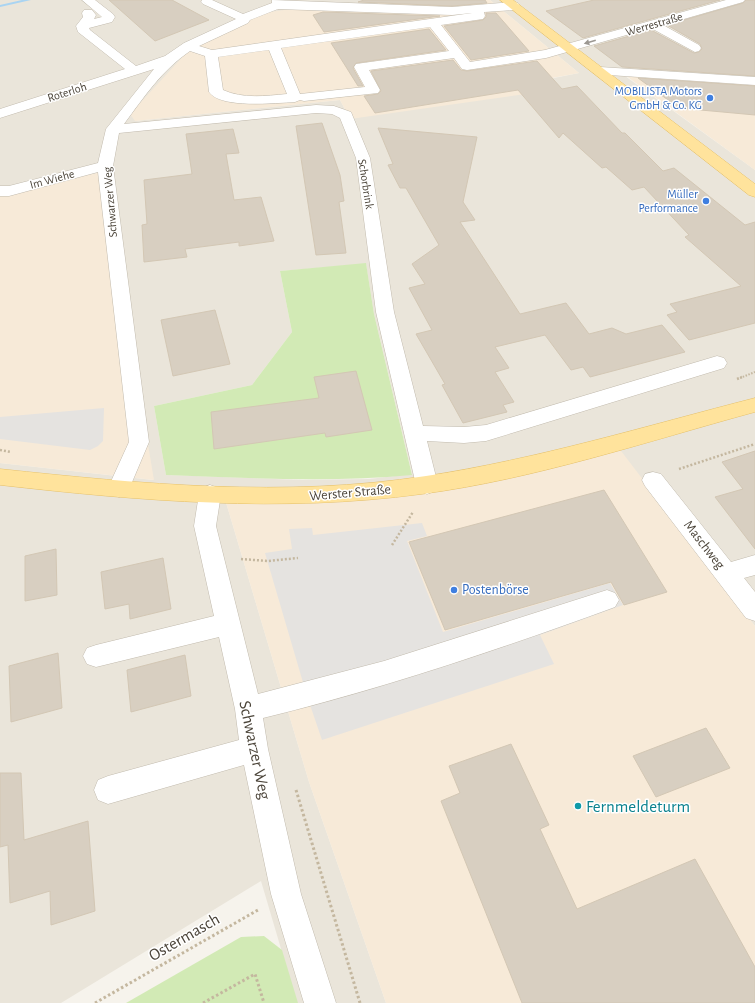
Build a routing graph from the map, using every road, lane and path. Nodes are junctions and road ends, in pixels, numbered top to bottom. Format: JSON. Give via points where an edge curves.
{"nodes":[{"id":1,"x":739,"y":0,"type":"edge"},
{"id":2,"x":207,"y":2,"type":"dead end"},
{"id":3,"x":722,"y":2,"type":"edge"},
{"id":4,"x":277,"y":3,"type":"edge"},
{"id":5,"x":510,"y":3,"type":"edge"},
{"id":6,"x":88,"y":6,"type":"edge"},
{"id":7,"x":477,"y":10,"type":"junction"},
{"id":8,"x":243,"y":18,"type":"junction"},
{"id":9,"x":433,"y":23,"type":"junction"},
{"id":10,"x":652,"y":24,"type":"junction"},
{"id":11,"x":82,"y":26,"type":"junction"},
{"id":12,"x":188,"y":46,"type":"junction"},
{"id":13,"x":274,"y":46,"type":"junction"},
{"id":14,"x":569,"y":48,"type":"junction"},
{"id":15,"x":695,"y":48,"type":"dead end"},
{"id":16,"x":212,"y":54,"type":"junction"},
{"id":17,"x":458,"y":54,"type":"junction"},
{"id":18,"x":171,"y":58,"type":"junction"},
{"id":19,"x":134,"y":70,"type":"junction"},
{"id":20,"x":600,"y":71,"type":"junction"},
{"id":21,"x":755,"y":81,"type":"edge"},
{"id":22,"x":295,"y":98,"type":"junction"},
{"id":23,"x":0,"y":114,"type":"edge"},
{"id":24,"x":113,"y":129,"type":"junction"},
{"id":25,"x":104,"y":166,"type":"junction"},
{"id":26,"x":0,"y":191,"type":"edge"},
{"id":27,"x":755,"y":192,"type":"edge"},
{"id":28,"x":717,"y":363,"type":"dead end"},
{"id":29,"x":755,"y":372,"type":"edge"},
{"id":30,"x":734,"y":380,"type":"dead end"},
{"id":31,"x":755,"y":399,"type":"edge"},
{"id":32,"x":755,"y":405,"type":"edge"},
{"id":33,"x":693,"y":421,"type":"junction"},
{"id":34,"x":414,"y":433,"type":"junction"},
{"id":35,"x":755,"y":444,"type":"edge"},
{"id":36,"x":0,"y":450,"type":"edge"},
{"id":37,"x":13,"y":452,"type":"dead end"},
{"id":38,"x":674,"y":470,"type":"dead end"},
{"id":39,"x":0,"y":477,"type":"edge"},
{"id":40,"x":653,"y":480,"type":"dead end"},
{"id":41,"x":427,"y":485,"type":"junction"},
{"id":42,"x":119,"y":488,"type":"junction"},
{"id":43,"x":210,"y":494,"type":"junction"},
{"id":44,"x":414,"y":509,"type":"dead end"},
{"id":45,"x":392,"y":545,"type":"dead end"},
{"id":46,"x":298,"y":558,"type":"dead end"},
{"id":47,"x":234,"y":559,"type":"dead end"},
{"id":48,"x":755,"y":565,"type":"edge"},
{"id":49,"x":726,"y":573,"type":"junction"},
{"id":50,"x":607,"y":600,"type":"dead end"},
{"id":51,"x":755,"y":610,"type":"edge"},
{"id":52,"x":227,"y":624,"type":"junction"},
{"id":53,"x":96,"y":656,"type":"dead end"},
{"id":54,"x":248,"y":709,"type":"junction"},
{"id":55,"x":254,"y":749,"type":"junction"},
{"id":56,"x":108,"y":790,"type":"dead end"},
{"id":57,"x":286,"y":894,"type":"junction"},
{"id":58,"x":95,"y":1003,"type":"edge"},
{"id":59,"x":203,"y":1003,"type":"edge"},
{"id":60,"x":264,"y":1003,"type":"edge"},
{"id":61,"x":320,"y":1003,"type":"edge"}],
"edges":[{"from":1,"to":3,"type":"street","name":"Werrestraße"},
{"from":2,"to":8,"type":"street"},
{"from":3,"to":10,"type":"street","name":"Werrestraße"},
{"from":4,"to":7,"type":"street"},
{"from":4,"to":8,"type":"street","name":"Schwarzer Weg"},
{"from":5,"to":7,"type":"street"},
{"from":5,"to":14,"type":"main road"},
{"from":6,"to":11,"type":"street","via":[[90,15]]},
{"from":6,"to":11,"type":"street","via":[[109,17]]},
{"from":7,"to":9,"type":"street","via":[[479,16]]},
{"from":8,"to":12,"type":"street","name":"Schwarzer Weg","via":[[244,20]]},
{"from":9,"to":13,"type":"street"},
{"from":9,"to":17,"type":"street"},
{"from":10,"to":14,"type":"street","name":"Werrestraße","one_way":true},
{"from":10,"to":15,"type":"street"},
{"from":11,"to":19,"type":"street","via":[[84,32]]},
{"from":12,"to":16,"type":"street"},
{"from":12,"to":18,"type":"street","name":"Schwarzer Weg"},
{"from":13,"to":16,"type":"street"},
{"from":13,"to":22,"type":"street"},
{"from":14,"to":17,"type":"street","name":"Werrestraße","via":[[466,66]]},
{"from":14,"to":20,"type":"main road"},
{"from":16,"to":22,"type":"street","via":[[216,92],[235,99]]},
{"from":17,"to":22,"type":"street","via":[[359,62],[373,90]]},
{"from":18,"to":19,"type":"street","name":"Roterloh"},
{"from":18,"to":24,"type":"street","name":"Schwarzer Weg","via":[[150,80]]},
{"from":19,"to":23,"type":"street","name":"Roterloh"},
{"from":20,"to":21,"type":"street"},
{"from":20,"to":27,"type":"main road"},
{"from":24,"to":25,"type":"street","name":"Schwarzer Weg"},
{"from":24,"to":34,"type":"street","name":"Schorbrink","via":[[316,109],[334,110],[346,115],[363,158],[385,312]]},
{"from":25,"to":26,"type":"street","name":"Im Wiehe","via":[[9,191]]},
{"from":25,"to":42,"type":"street","name":"Schwarzer Weg","via":[[139,442]]},
{"from":28,"to":34,"type":"street","via":[[486,433]]},
{"from":29,"to":30,"type":"path"},
{"from":31,"to":33,"type":"main road","name":"Werster Straße"},
{"from":32,"to":33,"type":"main road","name":"Werster Straße"},
{"from":33,"to":41,"type":"main road","name":"Werster Straße","via":[[638,438],[502,471]]},
{"from":34,"to":41,"type":"street","name":"Schorbrink"},
{"from":35,"to":38,"type":"path"},
{"from":36,"to":37,"type":"path"},
{"from":39,"to":42,"type":"main road","name":"Werster Straße"},
{"from":40,"to":49,"type":"street","name":"Maschweg"},
{"from":41,"to":43,"type":"main road","name":"Werster Straße","via":[[302,497]]},
{"from":42,"to":43,"type":"main road","name":"Werster Straße"},
{"from":43,"to":52,"type":"street","name":"Schwarzer Weg","via":[[205,526]]},
{"from":44,"to":45,"type":"path"},
{"from":46,"to":47,"type":"path","via":[[268,561]]},
{"from":48,"to":49,"type":"street"},
{"from":49,"to":51,"type":"street","name":"Maschweg"},
{"from":50,"to":54,"type":"street","via":[[436,658],[307,696]]},
{"from":52,"to":53,"type":"street"},
{"from":52,"to":54,"type":"street","name":"Schwarzer Weg"},
{"from":54,"to":55,"type":"street","name":"Schwarzer Weg"},
{"from":55,"to":56,"type":"street"},
{"from":55,"to":57,"type":"street","name":"Schwarzer Weg"},
{"from":57,"to":58,"type":"path","name":"Ostermasch"},
{"from":57,"to":61,"type":"street","name":"Schwarzer Weg"},
{"from":59,"to":60,"type":"path","via":[[255,974]]}]}
